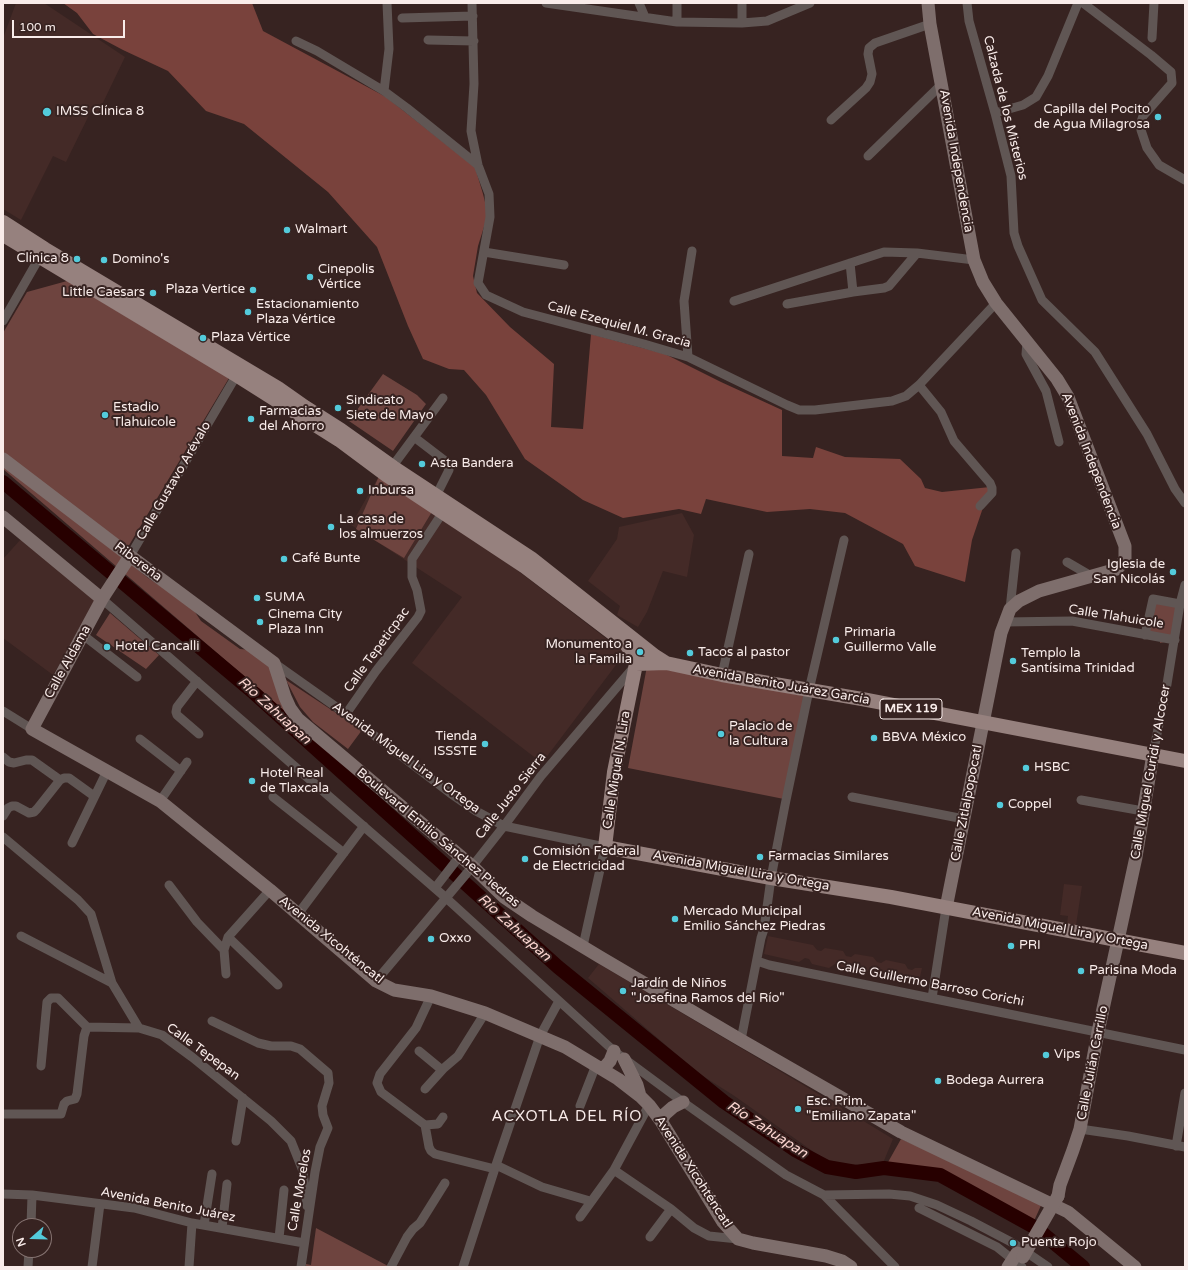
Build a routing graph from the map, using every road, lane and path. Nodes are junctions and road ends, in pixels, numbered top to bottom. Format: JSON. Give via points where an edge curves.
{"nodes":[{"id":1,"x":387,"y":3,"type":"edge"},
{"id":2,"x":472,"y":3,"type":"edge"},
{"id":3,"x":546,"y":3,"type":"edge"},
{"id":4,"x":639,"y":3,"type":"edge"},
{"id":5,"x":677,"y":3,"type":"edge"},
{"id":6,"x":742,"y":3,"type":"edge"},
{"id":7,"x":810,"y":3,"type":"edge"},
{"id":8,"x":928,"y":3,"type":"edge"},
{"id":9,"x":967,"y":3,"type":"edge"},
{"id":10,"x":1078,"y":3,"type":"edge"},
{"id":11,"x":1083,"y":3,"type":"edge"},
{"id":12,"x":1154,"y":3,"type":"edge"},
{"id":13,"x":473,"y":16,"type":"junction"},
{"id":14,"x":402,"y":18,"type":"dead end"},
{"id":15,"x":645,"y":18,"type":"junction"},
{"id":16,"x":677,"y":22,"type":"junction"},
{"id":17,"x":742,"y":23,"type":"junction"},
{"id":18,"x":930,"y":24,"type":"junction"},
{"id":19,"x":1152,"y":38,"type":"dead end"},
{"id":20,"x":428,"y":40,"type":"dead end"},
{"id":21,"x":296,"y":41,"type":"dead end"},
{"id":22,"x":474,"y":41,"type":"junction"},
{"id":23,"x":942,"y":84,"type":"junction"},
{"id":24,"x":384,"y":92,"type":"junction"},
{"id":25,"x":995,"y":113,"type":"junction"},
{"id":26,"x":831,"y":120,"type":"dead end"},
{"id":27,"x":868,"y":156,"type":"dead end"},
{"id":28,"x":478,"y":165,"type":"junction"},
{"id":29,"x":1185,"y":180,"type":"edge"},
{"id":30,"x":3,"y":222,"type":"edge"},
{"id":31,"x":3,"y":235,"type":"edge"},
{"id":32,"x":692,"y":250,"type":"dead end"},
{"id":33,"x":484,"y":252,"type":"junction"},
{"id":34,"x":43,"y":253,"type":"junction"},
{"id":35,"x":918,"y":253,"type":"junction"},
{"id":36,"x":974,"y":260,"type":"junction"},
{"id":37,"x":850,"y":263,"type":"junction"},
{"id":38,"x":564,"y":265,"type":"dead end"},
{"id":39,"x":854,"y":292,"type":"junction"},
{"id":40,"x":734,"y":301,"type":"dead end"},
{"id":41,"x":787,"y":304,"type":"dead end"},
{"id":42,"x":996,"y":304,"type":"junction"},
{"id":43,"x":3,"y":321,"type":"edge"},
{"id":44,"x":1027,"y":342,"type":"junction"},
{"id":45,"x":688,"y":357,"type":"junction"},
{"id":46,"x":239,"y":371,"type":"junction"},
{"id":47,"x":919,"y":385,"type":"junction"},
{"id":48,"x":443,"y":398,"type":"dead end"},
{"id":49,"x":414,"y":437,"type":"junction"},
{"id":50,"x":1059,"y":442,"type":"dead end"},
{"id":51,"x":3,"y":459,"type":"edge"},
{"id":52,"x":389,"y":471,"type":"junction"},
{"id":53,"x":433,"y":500,"type":"junction"},
{"id":54,"x":1185,"y":503,"type":"edge"},
{"id":55,"x":980,"y":506,"type":"dead end"},
{"id":56,"x":443,"y":512,"type":"junction"},
{"id":57,"x":3,"y":517,"type":"edge"},
{"id":58,"x":844,"y":540,"type":"dead end"},
{"id":59,"x":1016,"y":553,"type":"dead end"},
{"id":60,"x":749,"y":554,"type":"dead end"},
{"id":61,"x":127,"y":561,"type":"junction"},
{"id":62,"x":528,"y":562,"type":"junction"},
{"id":63,"x":1067,"y":562,"type":"dead end"},
{"id":64,"x":1091,"y":576,"type":"junction"},
{"id":65,"x":1185,"y":585,"type":"edge"},
{"id":66,"x":104,"y":597,"type":"junction"},
{"id":67,"x":1180,"y":604,"type":"junction"},
{"id":68,"x":1010,"y":609,"type":"junction"},
{"id":69,"x":1004,"y":622,"type":"junction"},
{"id":70,"x":83,"y":635,"type":"junction"},
{"id":71,"x":1145,"y":635,"type":"junction"},
{"id":72,"x":1175,"y":640,"type":"junction"},
{"id":73,"x":274,"y":663,"type":"junction"},
{"id":74,"x":666,"y":663,"type":"junction"},
{"id":75,"x":636,"y":664,"type":"junction"},
{"id":76,"x":722,"y":675,"type":"junction"},
{"id":77,"x":137,"y":677,"type":"dead end"},
{"id":78,"x":197,"y":681,"type":"junction"},
{"id":79,"x":809,"y":690,"type":"junction"},
{"id":80,"x":3,"y":711,"type":"edge"},
{"id":81,"x":346,"y":714,"type":"junction"},
{"id":82,"x":983,"y":723,"type":"junction"},
{"id":83,"x":32,"y":728,"type":"junction"},
{"id":84,"x":199,"y":734,"type":"dead end"},
{"id":85,"x":140,"y":738,"type":"dead end"},
{"id":86,"x":1153,"y":754,"type":"junction"},
{"id":87,"x":3,"y":757,"type":"edge"},
{"id":88,"x":1185,"y":761,"type":"edge"},
{"id":89,"x":187,"y":762,"type":"dead end"},
{"id":90,"x":107,"y":771,"type":"junction"},
{"id":91,"x":181,"y":771,"type":"junction"},
{"id":92,"x":60,"y":780,"type":"junction"},
{"id":93,"x":94,"y":796,"type":"junction"},
{"id":94,"x":273,"y":797,"type":"dead end"},
{"id":95,"x":852,"y":797,"type":"dead end"},
{"id":96,"x":1081,"y":800,"type":"dead end"},
{"id":97,"x":160,"y":801,"type":"junction"},
{"id":98,"x":1143,"y":811,"type":"junction"},
{"id":99,"x":3,"y":816,"type":"edge"},
{"id":100,"x":964,"y":820,"type":"junction"},
{"id":101,"x":364,"y":826,"type":"junction"},
{"id":102,"x":504,"y":826,"type":"junction"},
{"id":103,"x":3,"y":837,"type":"edge"},
{"id":104,"x":72,"y":843,"type":"dead end"},
{"id":105,"x":605,"y":847,"type":"junction"},
{"id":106,"x":344,"y":853,"type":"junction"},
{"id":107,"x":457,"y":861,"type":"junction"},
{"id":108,"x":469,"y":869,"type":"junction"},
{"id":109,"x":771,"y":878,"type":"junction"},
{"id":110,"x":169,"y":885,"type":"dead end"},
{"id":111,"x":438,"y":885,"type":"junction"},
{"id":112,"x":270,"y":890,"type":"junction"},
{"id":113,"x":448,"y":894,"type":"junction"},
{"id":114,"x":946,"y":908,"type":"junction"},
{"id":115,"x":298,"y":914,"type":"junction"},
{"id":116,"x":21,"y":936,"type":"dead end"},
{"id":117,"x":228,"y":937,"type":"junction"},
{"id":118,"x":1118,"y":940,"type":"junction"},
{"id":119,"x":582,"y":946,"type":"junction"},
{"id":120,"x":224,"y":950,"type":"junction"},
{"id":121,"x":1185,"y":953,"type":"edge"},
{"id":122,"x":757,"y":961,"type":"junction"},
{"id":123,"x":226,"y":974,"type":"dead end"},
{"id":124,"x":376,"y":981,"type":"junction"},
{"id":125,"x":112,"y":983,"type":"junction"},
{"id":126,"x":278,"y":985,"type":"dead end"},
{"id":127,"x":432,"y":996,"type":"junction"},
{"id":128,"x":932,"y":998,"type":"junction"},
{"id":129,"x":559,"y":1000,"type":"junction"},
{"id":130,"x":485,"y":1013,"type":"junction"},
{"id":131,"x":212,"y":1021,"type":"dead end"},
{"id":132,"x":87,"y":1027,"type":"junction"},
{"id":133,"x":139,"y":1028,"type":"junction"},
{"id":134,"x":1098,"y":1032,"type":"junction"},
{"id":135,"x":540,"y":1036,"type":"junction"},
{"id":136,"x":741,"y":1040,"type":"junction"},
{"id":137,"x":1185,"y":1050,"type":"edge"},
{"id":138,"x":419,"y":1051,"type":"dead end"},
{"id":139,"x":619,"y":1055,"type":"junction"},
{"id":140,"x":41,"y":1066,"type":"dead end"},
{"id":141,"x":600,"y":1067,"type":"junction"},
{"id":142,"x":442,"y":1070,"type":"junction"},
{"id":143,"x":425,"y":1089,"type":"dead end"},
{"id":144,"x":1185,"y":1094,"type":"edge"},
{"id":145,"x":243,"y":1098,"type":"junction"},
{"id":146,"x":644,"y":1100,"type":"junction"},
{"id":147,"x":683,"y":1102,"type":"junction"},
{"id":148,"x":580,"y":1106,"type":"dead end"},
{"id":149,"x":3,"y":1114,"type":"edge"},
{"id":150,"x":443,"y":1117,"type":"dead end"},
{"id":151,"x":661,"y":1121,"type":"junction"},
{"id":152,"x":425,"y":1125,"type":"junction"},
{"id":153,"x":1080,"y":1129,"type":"junction"},
{"id":154,"x":236,"y":1141,"type":"dead end"},
{"id":155,"x":1180,"y":1146,"type":"edge"},
{"id":156,"x":495,"y":1167,"type":"junction"},
{"id":157,"x":614,"y":1170,"type":"junction"},
{"id":158,"x":212,"y":1174,"type":"dead end"},
{"id":159,"x":227,"y":1184,"type":"dead end"},
{"id":160,"x":445,"y":1184,"type":"dead end"},
{"id":161,"x":284,"y":1190,"type":"dead end"},
{"id":162,"x":3,"y":1194,"type":"edge"},
{"id":163,"x":32,"y":1195,"type":"junction"},
{"id":164,"x":824,"y":1195,"type":"junction"},
{"id":165,"x":590,"y":1201,"type":"junction"},
{"id":166,"x":100,"y":1204,"type":"junction"},
{"id":167,"x":919,"y":1208,"type":"dead end"},
{"id":168,"x":671,"y":1209,"type":"junction"},
{"id":169,"x":308,"y":1215,"type":"junction"},
{"id":170,"x":580,"y":1217,"type":"dead end"},
{"id":171,"x":31,"y":1218,"type":"edge"},
{"id":172,"x":192,"y":1223,"type":"junction"},
{"id":173,"x":204,"y":1225,"type":"junction"},
{"id":174,"x":222,"y":1228,"type":"junction"},
{"id":175,"x":650,"y":1237,"type":"dead end"},
{"id":176,"x":279,"y":1238,"type":"junction"},
{"id":177,"x":738,"y":1238,"type":"junction"},
{"id":178,"x":304,"y":1243,"type":"junction"},
{"id":179,"x":1016,"y":1262,"type":"edge"},
{"id":180,"x":92,"y":1267,"type":"edge"},
{"id":181,"x":189,"y":1267,"type":"edge"},
{"id":182,"x":301,"y":1267,"type":"edge"},
{"id":183,"x":391,"y":1267,"type":"edge"},
{"id":184,"x":463,"y":1267,"type":"edge"},
{"id":185,"x":851,"y":1267,"type":"edge"},
{"id":186,"x":895,"y":1267,"type":"edge"},
{"id":187,"x":1048,"y":1267,"type":"edge"},
{"id":188,"x":1135,"y":1267,"type":"edge"}],
"edges":[{"from":1,"to":24,"type":"street","via":[[389,49]]},
{"from":2,"to":13,"type":"street","name":"Calle Ezequiel M. Gracía"},
{"from":3,"to":15,"type":"street"},
{"from":4,"to":15,"type":"street"},
{"from":5,"to":16,"type":"street"},
{"from":6,"to":17,"type":"street"},
{"from":7,"to":17,"type":"street","via":[[767,21]]},
{"from":8,"to":18,"type":"street","name":"Avenida Independencia"},
{"from":9,"to":25,"type":"street","name":"Calzada de los Misterios","via":[[969,21]]},
{"from":10,"to":25,"type":"street","via":[[1048,76],[1036,97],[1024,105]]},
{"from":11,"to":29,"type":"street","via":[[1171,72],[1172,83],[1144,116],[1141,130],[1147,148],[1159,165]]},
{"from":12,"to":19,"type":"street"},
{"from":13,"to":14,"type":"street"},
{"from":13,"to":22,"type":"street","name":"Calle Ezequiel M. Gracía"},
{"from":15,"to":16,"type":"street"},
{"from":16,"to":17,"type":"street"},
{"from":18,"to":23,"type":"street","name":"Avenida Independencia"},
{"from":18,"to":26,"type":"street","via":[[875,43],[869,48],[872,74],[870,82]]},
{"from":20,"to":22,"type":"street"},
{"from":21,"to":24,"type":"street"},
{"from":22,"to":28,"type":"street","name":"Calle Ezequiel M. Gracía","via":[[471,131]]},
{"from":23,"to":27,"type":"street"},
{"from":23,"to":36,"type":"street","name":"Avenida Independencia"},
{"from":24,"to":28,"type":"street"},
{"from":25,"to":54,"type":"street","name":"Calzada de los Misterios","via":[[1011,176],[1014,233],[1042,300],[1095,352],[1147,434],[1175,489]]},
{"from":28,"to":33,"type":"street","name":"Calle Ezequiel M. Gracía","via":[[489,194],[490,217]]},
{"from":30,"to":34,"type":"main road","number":"MEX 119"},
{"from":31,"to":34,"type":"main road","number":"MEX 119"},
{"from":32,"to":45,"type":"street","via":[[684,301]]},
{"from":33,"to":38,"type":"street"},
{"from":33,"to":45,"type":"street","name":"Calle Ezequiel M. Gracía","via":[[478,283],[486,295],[523,312]]},
{"from":34,"to":43,"type":"street"},
{"from":34,"to":46,"type":"main road","number":"MEX 119"},
{"from":35,"to":36,"type":"street"},
{"from":35,"to":37,"type":"street","via":[[884,252]]},
{"from":35,"to":39,"type":"street","via":[[889,286]]},
{"from":36,"to":42,"type":"street","name":"Avenida Independencia"},
{"from":37,"to":39,"type":"street"},
{"from":37,"to":40,"type":"street"},
{"from":39,"to":41,"type":"street"},
{"from":42,"to":44,"type":"street","name":"Avenida Independencia"},
{"from":42,"to":47,"type":"street","name":"Calle Ezequiel M. Gracía"},
{"from":44,"to":50,"type":"street","via":[[1026,354],[1046,391]]},
{"from":44,"to":64,"type":"street","name":"Avenida Independencia","via":[[1068,396],[1125,546],[1125,560],[1117,569]]},
{"from":45,"to":47,"type":"street","name":"Calle Ezequiel M. Gracía","via":[[799,410],[892,401],[906,396]]},
{"from":46,"to":52,"type":"main road","number":"MEX 119","via":[[278,388],[341,430]]},
{"from":46,"to":61,"type":"street","name":"Calle Gustavo Arévalo"},
{"from":47,"to":55,"type":"street","via":[[941,412],[954,441],[990,483],[992,493]]},
{"from":48,"to":49,"type":"street"},
{"from":49,"to":52,"type":"street"},
{"from":49,"to":53,"type":"street","via":[[444,460],[449,470]]},
{"from":51,"to":61,"type":"street","name":"Ribereña"},
{"from":52,"to":53,"type":"main road","number":"MEX 119"},
{"from":53,"to":56,"type":"main road","number":"MEX 119"},
{"from":53,"to":62,"type":"main road","number":"MEX 119"},
{"from":56,"to":62,"type":"main road","number":"MEX 119"},
{"from":56,"to":81,"type":"street","name":"Calle Tepeticpac","via":[[412,560],[412,577],[420,611],[418,617]]},
{"from":57,"to":66,"type":"street"},
{"from":58,"to":79,"type":"street"},
{"from":59,"to":68,"type":"street"},
{"from":60,"to":76,"type":"street"},
{"from":61,"to":66,"type":"street","name":"Calle Gustavo Arévalo"},
{"from":61,"to":73,"type":"street","name":"Ribereña"},
{"from":62,"to":74,"type":"main road","number":"MEX 119"},
{"from":62,"to":75,"type":"main road","number":"MEX 119","via":[[625,643]]},
{"from":63,"to":64,"type":"street"},
{"from":64,"to":68,"type":"street","name":"Avenida Independencia","via":[[1039,591],[1019,601]]},
{"from":65,"to":67,"type":"street","name":"Calle Miguel Guridi y Alcocer"},
{"from":66,"to":70,"type":"street","name":"Calle Aldama"},
{"from":66,"to":78,"type":"street"},
{"from":67,"to":71,"type":"street","via":[[1153,599]]},
{"from":67,"to":72,"type":"street","name":"Calle Miguel Guridi y Alcocer"},
{"from":68,"to":69,"type":"street","name":"Calle Zitlalpopocatl"},
{"from":69,"to":71,"type":"street","name":"Calle Tlahuicole","via":[[1072,621]]},
{"from":69,"to":82,"type":"street","name":"Calle Zitlalpopocatl"},
{"from":70,"to":77,"type":"street"},
{"from":70,"to":83,"type":"street","name":"Calle Aldama"},
{"from":71,"to":72,"type":"street","name":"Calle Tlahuicole"},
{"from":72,"to":86,"type":"street","name":"Calle Miguel Guridi y Alcocer"},
{"from":73,"to":81,"type":"street","name":"Avenida Miguel Lira y Ortega"},
{"from":73,"to":107,"type":"street","name":"Boulevard Emilio Sánchez Piedras","via":[[285,697],[298,719]]},
{"from":74,"to":75,"type":"main road","name":"Avenida Benito Juárez García","number":"MEX 119"},
{"from":74,"to":76,"type":"main road","name":"Avenida Benito Juárez García","number":"MEX 119"},
{"from":75,"to":102,"type":"street","name":"Calle Justo Sierra","via":[[541,776]]},
{"from":75,"to":105,"type":"main road","name":"Calle Miguel N. Lira","via":[[614,772]]},
{"from":76,"to":79,"type":"main road","name":"Avenida Benito Juárez García","number":"MEX 119"},
{"from":78,"to":84,"type":"street","via":[[176,712]]},
{"from":78,"to":101,"type":"street"},
{"from":79,"to":82,"type":"main road","name":"Avenida Benito Juárez García","number":"MEX 119"},
{"from":79,"to":109,"type":"street"},
{"from":80,"to":83,"type":"street","name":"Avenida Xicohténcatl"},
{"from":81,"to":102,"type":"street","name":"Avenida Miguel Lira y Ortega","via":[[450,793]]},
{"from":82,"to":86,"type":"main road","name":"Avenida Benito Juárez García","number":"MEX 119"},
{"from":82,"to":100,"type":"street","name":"Calle Zitlalpopocatl"},
{"from":83,"to":90,"type":"street","name":"Avenida Xicohténcatl"},
{"from":85,"to":91,"type":"street"},
{"from":86,"to":88,"type":"main road","name":"Avenida Benito Juárez García","number":"MEX 119"},
{"from":86,"to":98,"type":"street","name":"Calle Miguel Guridi y Alcocer"},
{"from":87,"to":92,"type":"street","via":[[14,763],[32,760]]},
{"from":89,"to":91,"type":"street"},
{"from":90,"to":93,"type":"street"},
{"from":90,"to":97,"type":"street","name":"Avenida Xicohténcatl"},
{"from":91,"to":97,"type":"street"},
{"from":92,"to":93,"type":"street","via":[[69,778]]},
{"from":92,"to":99,"type":"street","via":[[34,812],[29,813],[12,806]]},
{"from":93,"to":104,"type":"street"},
{"from":94,"to":106,"type":"street"},
{"from":95,"to":100,"type":"street"},
{"from":96,"to":98,"type":"street"},
{"from":97,"to":112,"type":"street","name":"Avenida Xicohténcatl"},
{"from":98,"to":118,"type":"street","name":"Calle Miguel Guridi y Alcocer"},
{"from":100,"to":114,"type":"street","name":"Calle Zitlalpopocatl"},
{"from":101,"to":106,"type":"street"},
{"from":101,"to":111,"type":"street"},
{"from":102,"to":105,"type":"street","name":"Avenida Miguel Lira y Ortega"},
{"from":102,"to":108,"type":"street","name":"Calle Justo Sierra"},
{"from":103,"to":125,"type":"street","via":[[91,914]]},
{"from":105,"to":109,"type":"main road","name":"Avenida Miguel Lira y Ortega"},
{"from":105,"to":119,"type":"street","name":"Calle Miguel N. Lira"},
{"from":106,"to":115,"type":"street"},
{"from":107,"to":108,"type":"street","name":"Boulevard Emilio Sánchez Piedras"},
{"from":107,"to":111,"type":"street"},
{"from":108,"to":113,"type":"street","name":"Calle Justo Sierra"},
{"from":108,"to":119,"type":"street","name":"Boulevard Emilio Sánchez Piedras","via":[[504,897]]},
{"from":109,"to":114,"type":"main road","name":"Avenida Miguel Lira y Ortega"},
{"from":109,"to":122,"type":"street"},
{"from":110,"to":120,"type":"street","via":[[197,922]]},
{"from":111,"to":113,"type":"street"},
{"from":112,"to":115,"type":"street","name":"Avenida Xicohténcatl"},
{"from":112,"to":117,"type":"street"},
{"from":113,"to":124,"type":"street","name":"Calle Justo Sierra"},
{"from":113,"to":129,"type":"street"},
{"from":114,"to":118,"type":"main road","name":"Avenida Miguel Lira y Ortega"},
{"from":114,"to":128,"type":"street","name":"Calle Zitlalpopocatl"},
{"from":115,"to":124,"type":"street","name":"Avenida Xicohténcatl"},
{"from":116,"to":125,"type":"street"},
{"from":117,"to":120,"type":"street"},
{"from":117,"to":126,"type":"street"},
{"from":118,"to":121,"type":"main road","name":"Avenida Miguel Lira y Ortega"},
{"from":118,"to":134,"type":"street","name":"Calle Julián Carrillo"},
{"from":119,"to":136,"type":"street","name":"Boulevard Emilio Sánchez Piedras"},
{"from":120,"to":123,"type":"street"},
{"from":122,"to":128,"type":"street","name":"Calle Guillermo Barroso Corichi"},
{"from":122,"to":136,"type":"street"},
{"from":124,"to":127,"type":"street","name":"Avenida Xicohténcatl","via":[[394,990]]},
{"from":125,"to":133,"type":"street"},
{"from":127,"to":130,"type":"street","name":"Avenida Xicohténcatl"},
{"from":127,"to":152,"type":"street","via":[[416,1028],[380,1074],[377,1083],[382,1092]]},
{"from":128,"to":134,"type":"street","name":"Calle Guillermo Barroso Corichi"},
{"from":129,"to":135,"type":"street"},
{"from":129,"to":139,"type":"street"},
{"from":130,"to":135,"type":"street","name":"Avenida Xicohténcatl"},
{"from":130,"to":142,"type":"street","via":[[458,1056]]},
{"from":131,"to":169,"type":"street","name":"Calle Morelos","via":[[258,1043],[300,1049],[328,1072],[322,1106],[328,1128],[320,1147]]},
{"from":132,"to":133,"type":"street","name":"Calle Tepepan"},
{"from":132,"to":140,"type":"street","via":[[58,998],[51,998],[47,1002]]},
{"from":132,"to":149,"type":"street","via":[[77,1094],[75,1099],[64,1104],[61,1114]]},
{"from":133,"to":145,"type":"street","name":"Calle Tepepan","via":[[162,1035]]},
{"from":134,"to":137,"type":"street","name":"Calle Guillermo Barroso Corichi"},
{"from":134,"to":153,"type":"street","name":"Calle Julián Carrillo"},
{"from":135,"to":141,"type":"street","name":"Avenida Xicohténcatl"},
{"from":135,"to":156,"type":"street"},
{"from":136,"to":188,"type":"street","name":"Boulevard Emilio Sánchez Piedras","via":[[901,1132],[1068,1212]]},
{"from":138,"to":142,"type":"street"},
{"from":139,"to":141,"type":"street"},
{"from":139,"to":146,"type":"street"},
{"from":139,"to":147,"type":"street"},
{"from":141,"to":146,"type":"street","name":"Avenida Xicohténcatl"},
{"from":141,"to":148,"type":"street"},
{"from":142,"to":143,"type":"street"},
{"from":144,"to":155,"type":"street"},
{"from":145,"to":154,"type":"street"},
{"from":145,"to":169,"type":"street","name":"Calle Tepepan","via":[[291,1141],[303,1172]]},
{"from":146,"to":151,"type":"street","name":"Avenida Xicohténcatl"},
{"from":146,"to":157,"type":"street"},
{"from":147,"to":151,"type":"street","via":[[673,1107]]},
{"from":147,"to":164,"type":"street","via":[[786,1175]]},
{"from":150,"to":152,"type":"street","via":[[438,1124]]},
{"from":151,"to":177,"type":"street","name":"Avenida Xicohténcatl","via":[[723,1222]]},
{"from":152,"to":156,"type":"street","via":[[429,1147],[435,1154]]},
{"from":153,"to":155,"type":"street"},
{"from":153,"to":179,"type":"street","name":"Calle Julián Carrillo","bridge":true,"via":[[1057,1192]]},
{"from":156,"to":165,"type":"street","via":[[542,1187]]},
{"from":156,"to":184,"type":"street"},
{"from":157,"to":165,"type":"street"},
{"from":157,"to":168,"type":"street"},
{"from":158,"to":173,"type":"street"},
{"from":159,"to":174,"type":"street"},
{"from":160,"to":183,"type":"street","via":[[420,1224],[407,1236]]},
{"from":161,"to":176,"type":"street"},
{"from":162,"to":163,"type":"street","name":"Avenida Benito Juárez"},
{"from":163,"to":166,"type":"street","name":"Avenida Benito Juárez"},
{"from":163,"to":171,"type":"street"},
{"from":164,"to":186,"type":"street"},
{"from":164,"to":187,"type":"street","via":[[910,1196],[971,1221]]},
{"from":165,"to":170,"type":"street"},
{"from":166,"to":172,"type":"street","name":"Avenida Benito Juárez","via":[[134,1208]]},
{"from":166,"to":180,"type":"street"},
{"from":167,"to":179,"type":"street","via":[[997,1247]]},
{"from":168,"to":175,"type":"street"},
{"from":168,"to":177,"type":"street","via":[[694,1228],[709,1236]]},
{"from":169,"to":178,"type":"street","name":"Calle Morelos"},
{"from":172,"to":173,"type":"street","name":"Avenida Benito Juárez"},
{"from":172,"to":181,"type":"street"},
{"from":173,"to":174,"type":"street","name":"Avenida Benito Juárez"},
{"from":174,"to":176,"type":"street","name":"Avenida Benito Juárez"},
{"from":176,"to":178,"type":"street","name":"Avenida Benito Juárez"},
{"from":177,"to":185,"type":"street","name":"Avenida Xicohténcatl","via":[[826,1256]]},
{"from":178,"to":182,"type":"street","name":"Calle Morelos"}]}
